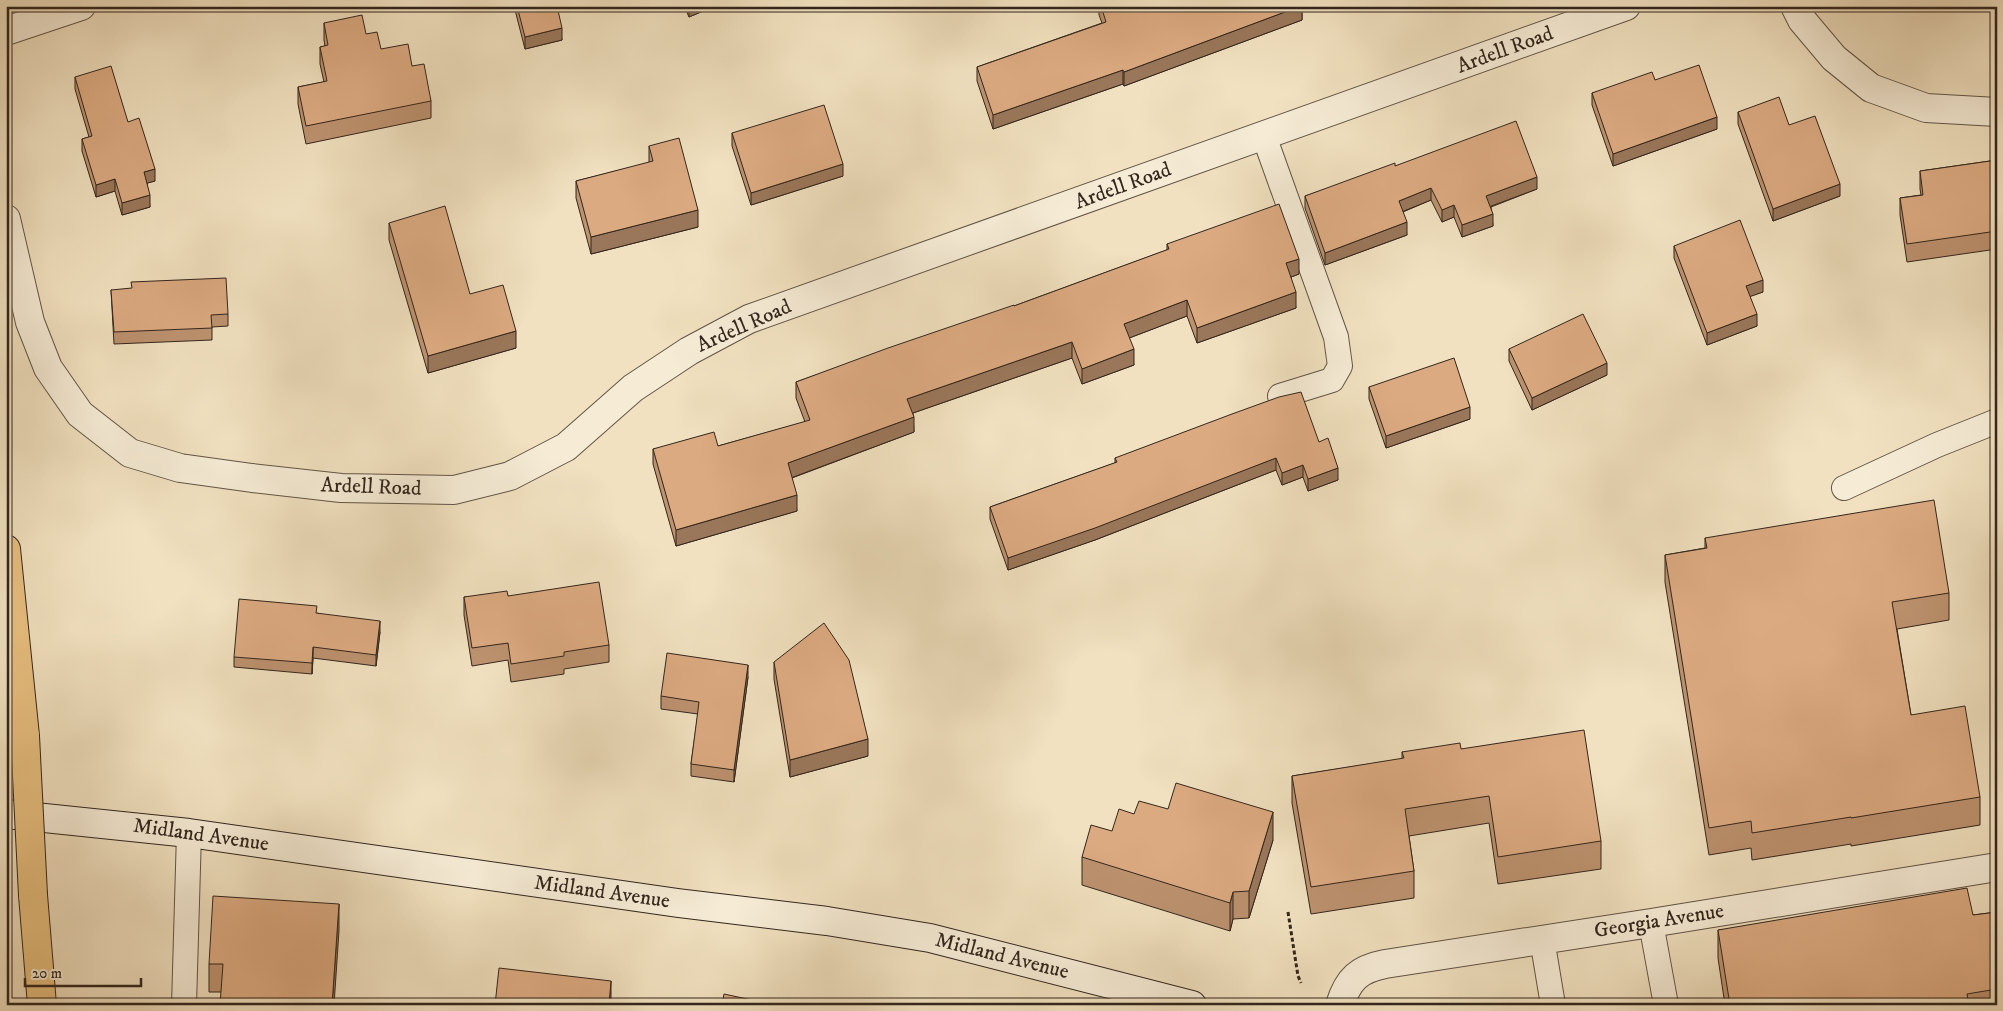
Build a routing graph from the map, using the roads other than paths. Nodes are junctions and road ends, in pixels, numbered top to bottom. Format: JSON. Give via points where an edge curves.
{"nodes":[{"id":1,"x":82,"y":6,"type":"edge"},
{"id":2,"x":1626,"y":6,"type":"edge"},
{"id":3,"x":1795,"y":6,"type":"edge"},
{"id":4,"x":6,"y":31,"type":"edge"},
{"id":5,"x":1997,"y":112,"type":"edge"},
{"id":6,"x":1264,"y":136,"type":"junction"},
{"id":7,"x":6,"y":219,"type":"edge"},
{"id":8,"x":1280,"y":396,"type":"edge"},
{"id":9,"x":1997,"y":422,"type":"edge"},
{"id":10,"x":1844,"y":488,"type":"dead end"},
{"id":11,"x":6,"y":549,"type":"edge"},
{"id":12,"x":6,"y":814,"type":"edge"},
{"id":13,"x":189,"y":833,"type":"junction"},
{"id":14,"x":1997,"y":867,"type":"edge"},
{"id":15,"x":1652,"y":923,"type":"junction"},
{"id":16,"x":1542,"y":939,"type":"junction"},
{"id":17,"x":42,"y":1005,"type":"edge"},
{"id":18,"x":184,"y":1005,"type":"edge"},
{"id":19,"x":1192,"y":1005,"type":"edge"},
{"id":20,"x":1340,"y":1005,"type":"edge"},
{"id":21,"x":1553,"y":1005,"type":"edge"},
{"id":22,"x":1666,"y":1005,"type":"edge"}],
"edges":[{"from":1,"to":4,"type":"street"},
{"from":2,"to":6,"type":"street","name":"Ardell Road"},
{"from":3,"to":5,"type":"street","via":[[1802,20],[1834,58],[1871,88],[1926,108]]},
{"from":6,"to":7,"type":"street","name":"Ardell Road","via":[[749,319],[689,351],[632,388],[566,447],[510,476],[454,490],[341,488],[252,478],[180,468],[130,453],[80,414],[48,368],[30,322]]},
{"from":6,"to":8,"type":"lane","via":[[1336,337],[1340,366],[1332,380]]},
{"from":9,"to":10,"type":"lane"},
{"from":11,"to":17,"type":"highway","bridge":true,"via":[[25,736]]},
{"from":12,"to":13,"type":"street","name":"Midland Avenue"},
{"from":13,"to":18,"type":"lane"},
{"from":13,"to":19,"type":"street","name":"Midland Avenue","via":[[920,936]]},
{"from":14,"to":15,"type":"street","name":"Georgia Avenue"},
{"from":15,"to":16,"type":"street","name":"Georgia Avenue"},
{"from":15,"to":22,"type":"lane"},
{"from":16,"to":20,"type":"street","name":"Georgia Avenue","via":[[1367,968],[1347,987]]},
{"from":16,"to":21,"type":"lane"}]}
